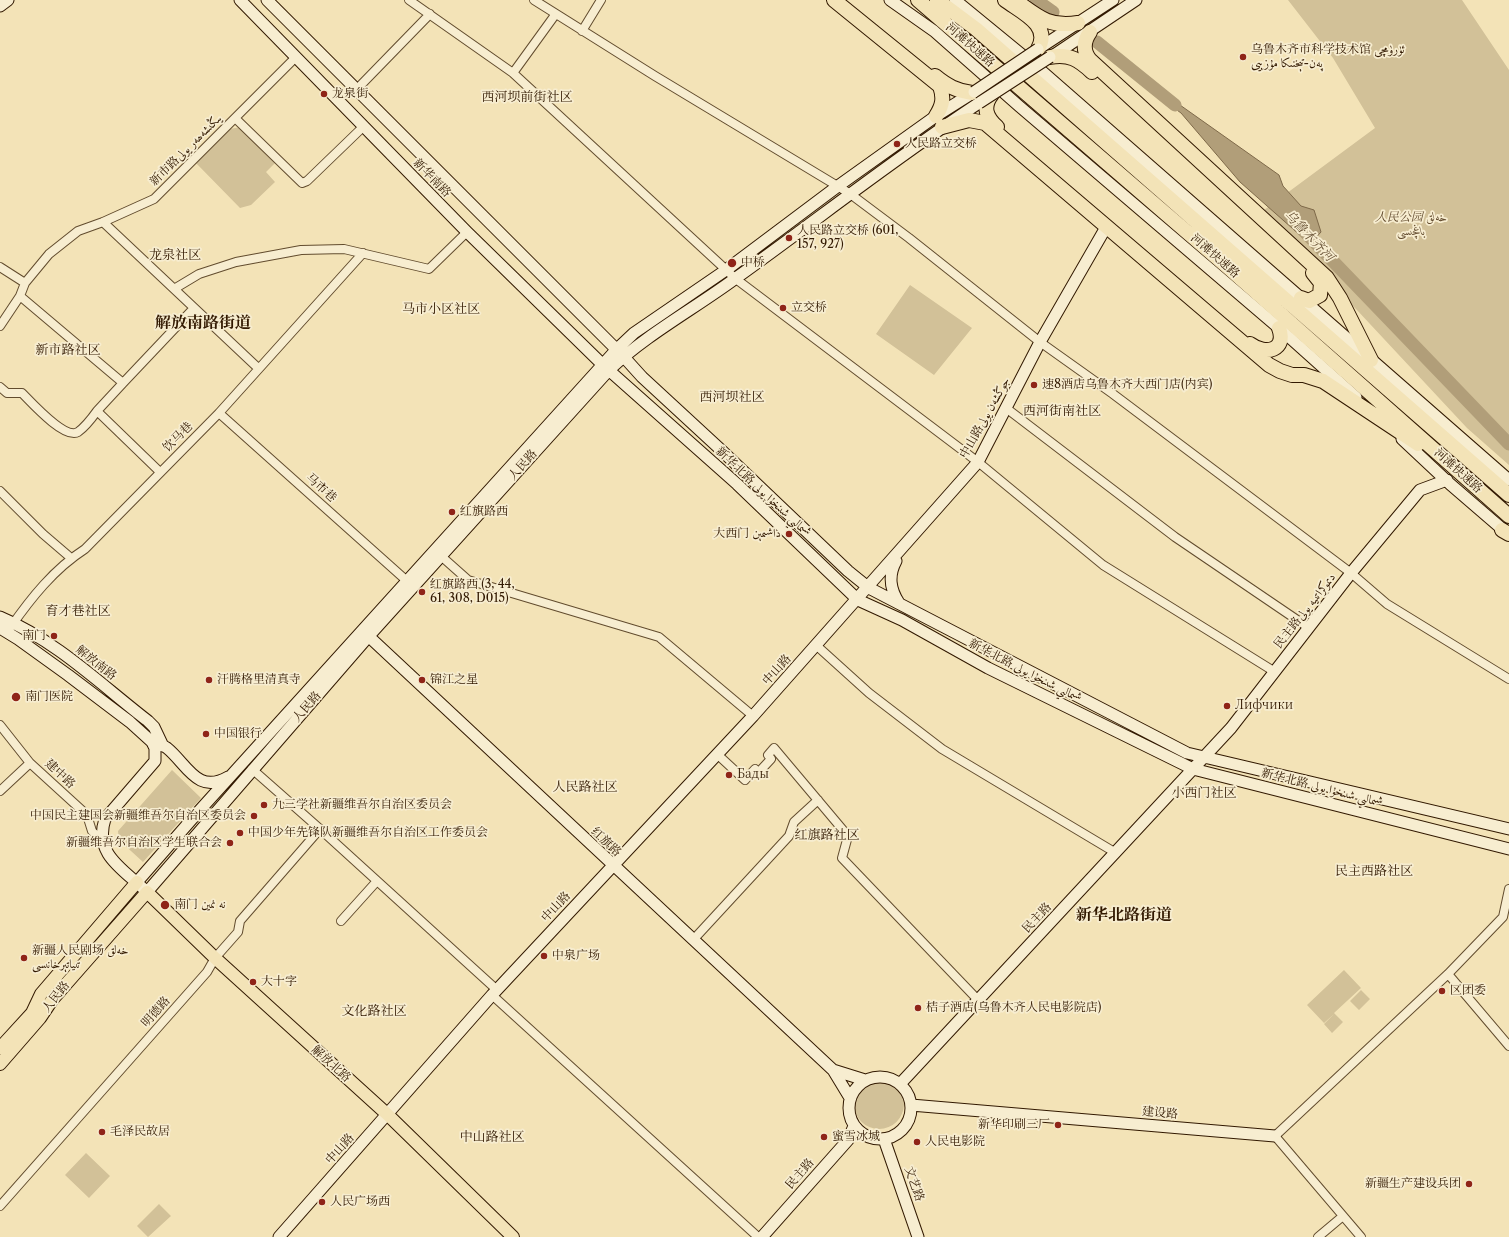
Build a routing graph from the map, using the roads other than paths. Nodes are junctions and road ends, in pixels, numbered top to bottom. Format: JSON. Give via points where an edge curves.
{"nodes":[{"id":1,"x":8,"y":0,"type":"edge"},
{"id":2,"x":240,"y":0,"type":"edge"},
{"id":3,"x":267,"y":0,"type":"edge"},
{"id":4,"x":409,"y":0,"type":"edge"},
{"id":5,"x":534,"y":0,"type":"edge"},
{"id":6,"x":601,"y":0,"type":"edge"},
{"id":7,"x":834,"y":0,"type":"edge"},
{"id":8,"x":852,"y":0,"type":"edge"},
{"id":9,"x":890,"y":0,"type":"edge"},
{"id":10,"x":918,"y":0,"type":"edge"},
{"id":11,"x":937,"y":0,"type":"edge"},
{"id":12,"x":955,"y":0,"type":"edge"},
{"id":13,"x":1005,"y":0,"type":"edge"},
{"id":14,"x":1015,"y":0,"type":"edge"},
{"id":15,"x":1113,"y":0,"type":"edge"},
{"id":16,"x":1136,"y":0,"type":"edge"},
{"id":17,"x":0,"y":6,"type":"edge"},
{"id":18,"x":430,"y":14,"type":"junction"},
{"id":19,"x":555,"y":15,"type":"junction"},
{"id":20,"x":1078,"y":23,"type":"junction"},
{"id":21,"x":582,"y":32,"type":"junction"},
{"id":22,"x":1090,"y":32,"type":"junction"},
{"id":23,"x":1038,"y":49,"type":"junction"},
{"id":24,"x":296,"y":57,"type":"junction"},
{"id":25,"x":1050,"y":57,"type":"junction"},
{"id":26,"x":513,"y":73,"type":"junction"},
{"id":27,"x":356,"y":90,"type":"junction"},
{"id":28,"x":992,"y":94,"type":"junction"},
{"id":29,"x":975,"y":96,"type":"junction"},
{"id":30,"x":235,"y":118,"type":"junction"},
{"id":31,"x":939,"y":121,"type":"junction"},
{"id":32,"x":364,"y":126,"type":"junction"},
{"id":33,"x":838,"y":186,"type":"junction"},
{"id":34,"x":849,"y":193,"type":"junction"},
{"id":35,"x":103,"y":222,"type":"junction"},
{"id":36,"x":1106,"y":229,"type":"dead end"},
{"id":37,"x":467,"y":232,"type":"junction"},
{"id":38,"x":363,"y":253,"type":"junction"},
{"id":39,"x":0,"y":267,"type":"edge"},
{"id":40,"x":726,"y":270,"type":"junction"},
{"id":41,"x":736,"y":278,"type":"junction"},
{"id":42,"x":25,"y":283,"type":"junction"},
{"id":43,"x":174,"y":289,"type":"junction"},
{"id":44,"x":20,"y":296,"type":"junction"},
{"id":45,"x":1301,"y":298,"type":"junction"},
{"id":46,"x":194,"y":308,"type":"junction"},
{"id":47,"x":0,"y":326,"type":"edge"},
{"id":48,"x":1279,"y":328,"type":"junction"},
{"id":49,"x":1040,"y":342,"type":"junction"},
{"id":50,"x":620,"y":353,"type":"junction"},
{"id":51,"x":1371,"y":360,"type":"junction"},
{"id":52,"x":606,"y":367,"type":"junction"},
{"id":53,"x":258,"y":368,"type":"junction"},
{"id":54,"x":123,"y":383,"type":"junction"},
{"id":55,"x":0,"y":387,"type":"edge"},
{"id":56,"x":1412,"y":397,"type":"junction"},
{"id":57,"x":1006,"y":408,"type":"junction"},
{"id":58,"x":97,"y":411,"type":"junction"},
{"id":59,"x":219,"y":413,"type":"junction"},
{"id":60,"x":1384,"y":422,"type":"junction"},
{"id":61,"x":1460,"y":451,"type":"junction"},
{"id":62,"x":978,"y":462,"type":"junction"},
{"id":63,"x":1458,"y":469,"type":"junction"},
{"id":64,"x":160,"y":472,"type":"junction"},
{"id":65,"x":1447,"y":480,"type":"junction"},
{"id":66,"x":1509,"y":480,"type":"edge"},
{"id":67,"x":0,"y":491,"type":"edge"},
{"id":68,"x":1509,"y":495,"type":"edge"},
{"id":69,"x":1509,"y":516,"type":"edge"},
{"id":70,"x":1507,"y":533,"type":"edge"},
{"id":71,"x":902,"y":549,"type":"junction"},
{"id":72,"x":441,"y":556,"type":"junction"},
{"id":73,"x":71,"y":558,"type":"junction"},
{"id":74,"x":1351,"y":572,"type":"junction"},
{"id":75,"x":407,"y":580,"type":"junction"},
{"id":76,"x":869,"y":588,"type":"junction"},
{"id":77,"x":858,"y":600,"type":"junction"},
{"id":78,"x":899,"y":603,"type":"junction"},
{"id":79,"x":871,"y":606,"type":"junction"},
{"id":80,"x":0,"y":617,"type":"edge"},
{"id":81,"x":14,"y":622,"type":"junction"},
{"id":82,"x":837,"y":623,"type":"junction"},
{"id":83,"x":1309,"y":628,"type":"junction"},
{"id":84,"x":3,"y":630,"type":"edge"},
{"id":85,"x":365,"y":634,"type":"junction"},
{"id":86,"x":817,"y":646,"type":"junction"},
{"id":87,"x":1275,"y":672,"type":"junction"},
{"id":88,"x":1509,"y":679,"type":"edge"},
{"id":89,"x":753,"y":716,"type":"junction"},
{"id":90,"x":0,"y":725,"type":"edge"},
{"id":91,"x":147,"y":737,"type":"junction"},
{"id":92,"x":163,"y":746,"type":"junction"},
{"id":93,"x":718,"y":754,"type":"junction"},
{"id":94,"x":1203,"y":758,"type":"junction"},
{"id":95,"x":30,"y":762,"type":"junction"},
{"id":96,"x":151,"y":767,"type":"junction"},
{"id":97,"x":252,"y":769,"type":"junction"},
{"id":98,"x":1193,"y":769,"type":"junction"},
{"id":99,"x":237,"y":770,"type":"junction"},
{"id":100,"x":0,"y":791,"type":"edge"},
{"id":101,"x":818,"y":800,"type":"junction"},
{"id":102,"x":320,"y":829,"type":"junction"},
{"id":103,"x":1509,"y":829,"type":"edge"},
{"id":104,"x":102,"y":841,"type":"junction"},
{"id":105,"x":1509,"y":849,"type":"edge"},
{"id":106,"x":1116,"y":853,"type":"junction"},
{"id":107,"x":613,"y":866,"type":"junction"},
{"id":108,"x":376,"y":881,"type":"junction"},
{"id":109,"x":137,"y":882,"type":"junction"},
{"id":110,"x":1509,"y":889,"type":"edge"},
{"id":111,"x":147,"y":892,"type":"junction"},
{"id":112,"x":1506,"y":918,"type":"edge"},
{"id":113,"x":341,"y":921,"type":"dead end"},
{"id":114,"x":693,"y":940,"type":"junction"},
{"id":115,"x":215,"y":958,"type":"junction"},
{"id":116,"x":1448,"y":974,"type":"junction"},
{"id":117,"x":494,"y":993,"type":"junction"},
{"id":118,"x":978,"y":1000,"type":"junction"},
{"id":119,"x":1509,"y":1046,"type":"edge"},
{"id":120,"x":0,"y":1048,"type":"edge"},
{"id":121,"x":0,"y":1064,"type":"edge"},
{"id":122,"x":833,"y":1070,"type":"junction"},
{"id":123,"x":865,"y":1080,"type":"junction"},
{"id":124,"x":900,"y":1084,"type":"junction"},
{"id":125,"x":850,"y":1098,"type":"junction"},
{"id":126,"x":911,"y":1105,"type":"junction"},
{"id":127,"x":388,"y":1115,"type":"junction"},
{"id":128,"x":854,"y":1126,"type":"junction"},
{"id":129,"x":1275,"y":1136,"type":"junction"},
{"id":130,"x":884,"y":1139,"type":"junction"},
{"id":131,"x":0,"y":1206,"type":"edge"},
{"id":132,"x":1343,"y":1216,"type":"junction"},
{"id":133,"x":279,"y":1237,"type":"edge"},
{"id":134,"x":513,"y":1237,"type":"edge"},
{"id":135,"x":758,"y":1237,"type":"edge"},
{"id":136,"x":762,"y":1237,"type":"edge"},
{"id":137,"x":918,"y":1237,"type":"edge"},
{"id":138,"x":1318,"y":1237,"type":"edge"},
{"id":139,"x":1360,"y":1237,"type":"edge"}],
"edges":[{"from":1,"to":17,"type":"main road"},
{"from":2,"to":24,"type":"main road","name":"新华南路"},
{"from":3,"to":27,"type":"main road","name":"新华南路"},
{"from":4,"to":18,"type":"street"},
{"from":5,"to":19,"type":"street"},
{"from":6,"to":21,"type":"street"},
{"from":7,"to":31,"type":"highway","via":[[940,86],[943,102]]},
{"from":8,"to":29,"type":"highway","via":[[856,12],[947,86]]},
{"from":9,"to":48,"type":"main road","via":[[934,31]]},
{"from":10,"to":63,"type":"highway","name":"河滩快速路"},
{"from":11,"to":61,"type":"highway","name":"河滩快速路","via":[[976,29]]},
{"from":12,"to":45,"type":"main road","via":[[1038,68]]},
{"from":13,"to":23,"type":"highway","via":[[1038,25],[1042,37]]},
{"from":14,"to":20,"type":"highway","via":[[1044,21],[1061,25]]},
{"from":15,"to":20,"type":"main road"},
{"from":16,"to":22,"type":"main road"},
{"from":18,"to":26,"type":"street"},
{"from":18,"to":27,"type":"street"},
{"from":19,"to":21,"type":"street"},
{"from":19,"to":26,"type":"street"},
{"from":20,"to":23,"type":"main road"},
{"from":21,"to":33,"type":"street"},
{"from":22,"to":25,"type":"main road"},
{"from":22,"to":51,"type":"highway","via":[[1084,43],[1086,55],[1090,60],[1327,278]]},
{"from":23,"to":29,"type":"main road","bridge":true},
{"from":24,"to":30,"type":"street","name":"新市路يىڭىشەھەر يولى"},
{"from":24,"to":32,"type":"main road","name":"新华南路"},
{"from":25,"to":28,"type":"main road","bridge":true},
{"from":25,"to":45,"type":"highway","via":[[1067,56],[1083,63],[1319,279],[1322,287],[1320,295],[1309,300]]},
{"from":26,"to":40,"type":"street"},
{"from":27,"to":50,"type":"main road","name":"新华南路"},
{"from":28,"to":29,"type":"main road","bridge":true},
{"from":28,"to":48,"type":"highway","via":[[986,110],[990,121],[1251,344],[1262,350],[1276,347],[1281,338]]},
{"from":29,"to":31,"type":"main road"},
{"from":30,"to":32,"type":"street","via":[[302,183]]},
{"from":30,"to":35,"type":"street","name":"新市路يىڭىشەھەر يولى","via":[[154,199]]},
{"from":31,"to":33,"type":"main road"},
{"from":31,"to":34,"type":"main road"},
{"from":31,"to":60,"type":"highway","via":[[969,120],[985,123],[1269,365],[1280,371],[1322,381]]},
{"from":32,"to":37,"type":"main road","name":"新华南路"},
{"from":33,"to":34,"type":"street"},
{"from":33,"to":40,"type":"main road"},
{"from":34,"to":41,"type":"main road"},
{"from":34,"to":49,"type":"street"},
{"from":35,"to":42,"type":"street","name":"新市路يىڭىشەھەر يولى","via":[[78,231],[49,254]]},
{"from":35,"to":43,"type":"street"},
{"from":36,"to":49,"type":"main road","name":"中山路جوڭشەن يولى"},
{"from":37,"to":38,"type":"street","via":[[429,269]]},
{"from":37,"to":52,"type":"main road","name":"新华南路"},
{"from":38,"to":43,"type":"street","via":[[344,249],[301,250],[236,262],[199,274]]},
{"from":38,"to":53,"type":"street","name":"饮马巷"},
{"from":39,"to":42,"type":"street"},
{"from":40,"to":41,"type":"street"},
{"from":40,"to":50,"type":"main road","via":[[634,333]]},
{"from":41,"to":50,"type":"main road","via":[[639,344]]},
{"from":41,"to":62,"type":"street"},
{"from":42,"to":44,"type":"street","name":"新市路يىڭىشەھەر يولى"},
{"from":43,"to":46,"type":"street"},
{"from":44,"to":47,"type":"street","name":"新市路يىڭىشەھەر يولى"},
{"from":44,"to":54,"type":"street"},
{"from":45,"to":51,"type":"main road"},
{"from":46,"to":53,"type":"street"},
{"from":46,"to":54,"type":"street"},
{"from":48,"to":60,"type":"main road"},
{"from":49,"to":57,"type":"main road","name":"中山路جوڭشەن يولى"},
{"from":49,"to":74,"type":"street"},
{"from":50,"to":52,"type":"main road","name":"人民路"},
{"from":50,"to":76,"type":"main road","name":"新华北路 شىمالىي شىنخۇا يولى","via":[[642,377]]},
{"from":51,"to":56,"type":"main road"},
{"from":52,"to":72,"type":"main road","name":"人民路"},
{"from":52,"to":75,"type":"main road","name":"人民路"},
{"from":52,"to":77,"type":"main road","name":"新华北路 شىمالىي شىنخۇا يولى","via":[[737,484]]},
{"from":53,"to":59,"type":"street","name":"饮马巷"},
{"from":54,"to":58,"type":"street"},
{"from":55,"to":58,"type":"street","via":[[7,393],[22,392],[57,427],[71,434],[78,432]]},
{"from":56,"to":61,"type":"highway"},
{"from":56,"to":66,"type":"main road"},
{"from":57,"to":62,"type":"main road","name":"中山路جوڭشەن يولى"},
{"from":57,"to":83,"type":"street","via":[[1175,537]]},
{"from":58,"to":64,"type":"street"},
{"from":59,"to":64,"type":"street","name":"饮马巷"},
{"from":59,"to":75,"type":"street","name":"马市巷"},
{"from":60,"to":63,"type":"highway"},
{"from":60,"to":65,"type":"main road"},
{"from":61,"to":68,"type":"highway","name":"河滩快速路"},
{"from":62,"to":71,"type":"main road","name":"中山路جوڭشەن يولى"},
{"from":62,"to":87,"type":"street","via":[[1103,565]]},
{"from":63,"to":69,"type":"highway","name":"河滩快速路"},
{"from":64,"to":73,"type":"street","name":"饮马巷","via":[[85,549]]},
{"from":65,"to":70,"type":"main road"},
{"from":65,"to":74,"type":"main road","name":"民主路دىموكراتىيە يولى","via":[[1420,490]]},
{"from":67,"to":73,"type":"street"},
{"from":71,"to":76,"type":"main road","name":"中山路جوڭشەن يولى"},
{"from":71,"to":78,"type":"main road","via":[[892,569],[890,581],[892,593]]},
{"from":72,"to":85,"type":"main road","name":"人民路"},
{"from":72,"to":89,"type":"street","via":[[468,580],[659,637]]},
{"from":73,"to":81,"type":"street","name":"饮马巷","via":[[32,598]]},
{"from":74,"to":83,"type":"main road","name":"民主路دىموكراتىيە يولى"},
{"from":74,"to":88,"type":"street","via":[[1387,604]]},
{"from":75,"to":85,"type":"main road","name":"人民路"},
{"from":76,"to":77,"type":"main road","name":"中山路جوڭشەن يولى"},
{"from":76,"to":78,"type":"main road","name":"新华北路 شىمالىي شىنخۇا يولى"},
{"from":77,"to":79,"type":"main road","name":"新华北路 شىمالىي شىنخۇا يولى"},
{"from":77,"to":82,"type":"main road","name":"中山路"},
{"from":78,"to":94,"type":"main road","name":"新华北路 شىمالىي شىنخۇا يولى","via":[[1187,754]]},
{"from":79,"to":82,"type":"main road","via":[[846,615]]},
{"from":79,"to":98,"type":"main road","name":"新华北路 شىمالىي شىنخۇا يولى","via":[[902,620],[988,668]]},
{"from":80,"to":81,"type":"main road","name":"解放南路"},
{"from":81,"to":84,"type":"street","name":"饮马巷"},
{"from":81,"to":92,"type":"main road","name":"解放南路","via":[[87,670],[154,727]]},
{"from":82,"to":86,"type":"main road","name":"中山路"},
{"from":83,"to":87,"type":"main road","name":"民主路دىموكراتىيە يولى"},
{"from":84,"to":91,"type":"main road","name":"解放南路","via":[[68,675]]},
{"from":85,"to":97,"type":"main road","name":"人民路"},
{"from":85,"to":99,"type":"main road","name":"人民路"},
{"from":85,"to":107,"type":"main road","name":"红旗路"},
{"from":86,"to":89,"type":"main road","name":"中山路"},
{"from":86,"to":106,"type":"street","via":[[869,693],[942,749]]},
{"from":87,"to":94,"type":"main road","name":"民主路دىموكراتىيە يولى","via":[[1231,728]]},
{"from":89,"to":93,"type":"main road","name":"中山路"},
{"from":90,"to":95,"type":"street","name":"建中路"},
{"from":91,"to":92,"type":"main road","name":"解放南路"},
{"from":91,"to":96,"type":"main road","name":"解放南路","via":[[155,748]]},
{"from":92,"to":96,"type":"main road"},
{"from":92,"to":99,"type":"main road","name":"解放南路","via":[[196,778],[204,782],[222,781]]},
{"from":93,"to":101,"type":"street","via":[[745,780],[755,769],[758,773],[771,759],[768,755],[774,748]]},
{"from":93,"to":107,"type":"main road","name":"中山路"},
{"from":94,"to":98,"type":"main road","name":"民主路دىموكراتىيە يولى"},
{"from":94,"to":103,"type":"main road","name":"新华北路 شىمالىي شىنخۇا يولى"},
{"from":95,"to":100,"type":"street"},
{"from":95,"to":104,"type":"street","name":"建中路","via":[[87,815],[92,831]]},
{"from":96,"to":104,"type":"main road","via":[[105,819]]},
{"from":97,"to":102,"type":"street"},
{"from":97,"to":111,"type":"main road","name":"人民路"},
{"from":98,"to":105,"type":"main road","name":"新华北路 شىمالىي شىنخۇا يولى"},
{"from":98,"to":106,"type":"main road","name":"民主路"},
{"from":99,"to":109,"type":"main road","name":"人民路"},
{"from":101,"to":114,"type":"street","via":[[794,822],[789,836]]},
{"from":101,"to":118,"type":"street","via":[[848,836],[842,858]]},
{"from":102,"to":108,"type":"street"},
{"from":102,"to":115,"type":"street","name":"明德路","via":[[240,921],[238,932]]},
{"from":104,"to":109,"type":"main road","via":[[110,857]]},
{"from":106,"to":118,"type":"main road","name":"民主路"},
{"from":107,"to":114,"type":"main road","name":"红旗路"},
{"from":107,"to":117,"type":"main road","name":"中山路"},
{"from":108,"to":113,"type":"street"},
{"from":108,"to":117,"type":"street"},
{"from":109,"to":111,"type":"main road"},
{"from":109,"to":120,"type":"main road","name":"人民路","via":[[41,994],[32,1012]]},
{"from":110,"to":112,"type":"street"},
{"from":111,"to":115,"type":"main road","name":"解放北路"},
{"from":111,"to":121,"type":"main road","name":"人民路","via":[[52,1000],[40,1018]]},
{"from":112,"to":116,"type":"street"},
{"from":114,"to":122,"type":"main road","name":"红旗路"},
{"from":115,"to":127,"type":"main road","name":"解放北路"},
{"from":115,"to":131,"type":"street","name":"明德路","via":[[207,972]]},
{"from":116,"to":119,"type":"street"},
{"from":116,"to":129,"type":"street"},
{"from":117,"to":127,"type":"main road","name":"中山路"},
{"from":117,"to":135,"type":"street"},
{"from":118,"to":124,"type":"main road","name":"民主路"},
{"from":122,"to":123,"type":"main road"},
{"from":122,"to":125,"type":"main road"},
{"from":123,"to":124,"type":"main road","via":[[883,1076]]},
{"from":123,"to":125,"type":"main road","via":[[858,1084]]},
{"from":124,"to":126,"type":"main road"},
{"from":125,"to":128,"type":"main road","via":[[849,1112]]},
{"from":126,"to":129,"type":"main road","name":"建设路"},
{"from":126,"to":130,"type":"main road","via":[[904,1127],[893,1136]]},
{"from":127,"to":133,"type":"main road","name":"中山路"},
{"from":127,"to":134,"type":"main road","name":"解放北路"},
{"from":128,"to":130,"type":"main road","via":[[867,1137]]},
{"from":128,"to":136,"type":"main road","name":"民主路","via":[[848,1140]]},
{"from":129,"to":132,"type":"street"},
{"from":130,"to":137,"type":"main road","name":"文艺路"},
{"from":132,"to":138,"type":"street"},
{"from":132,"to":139,"type":"street"}]}
